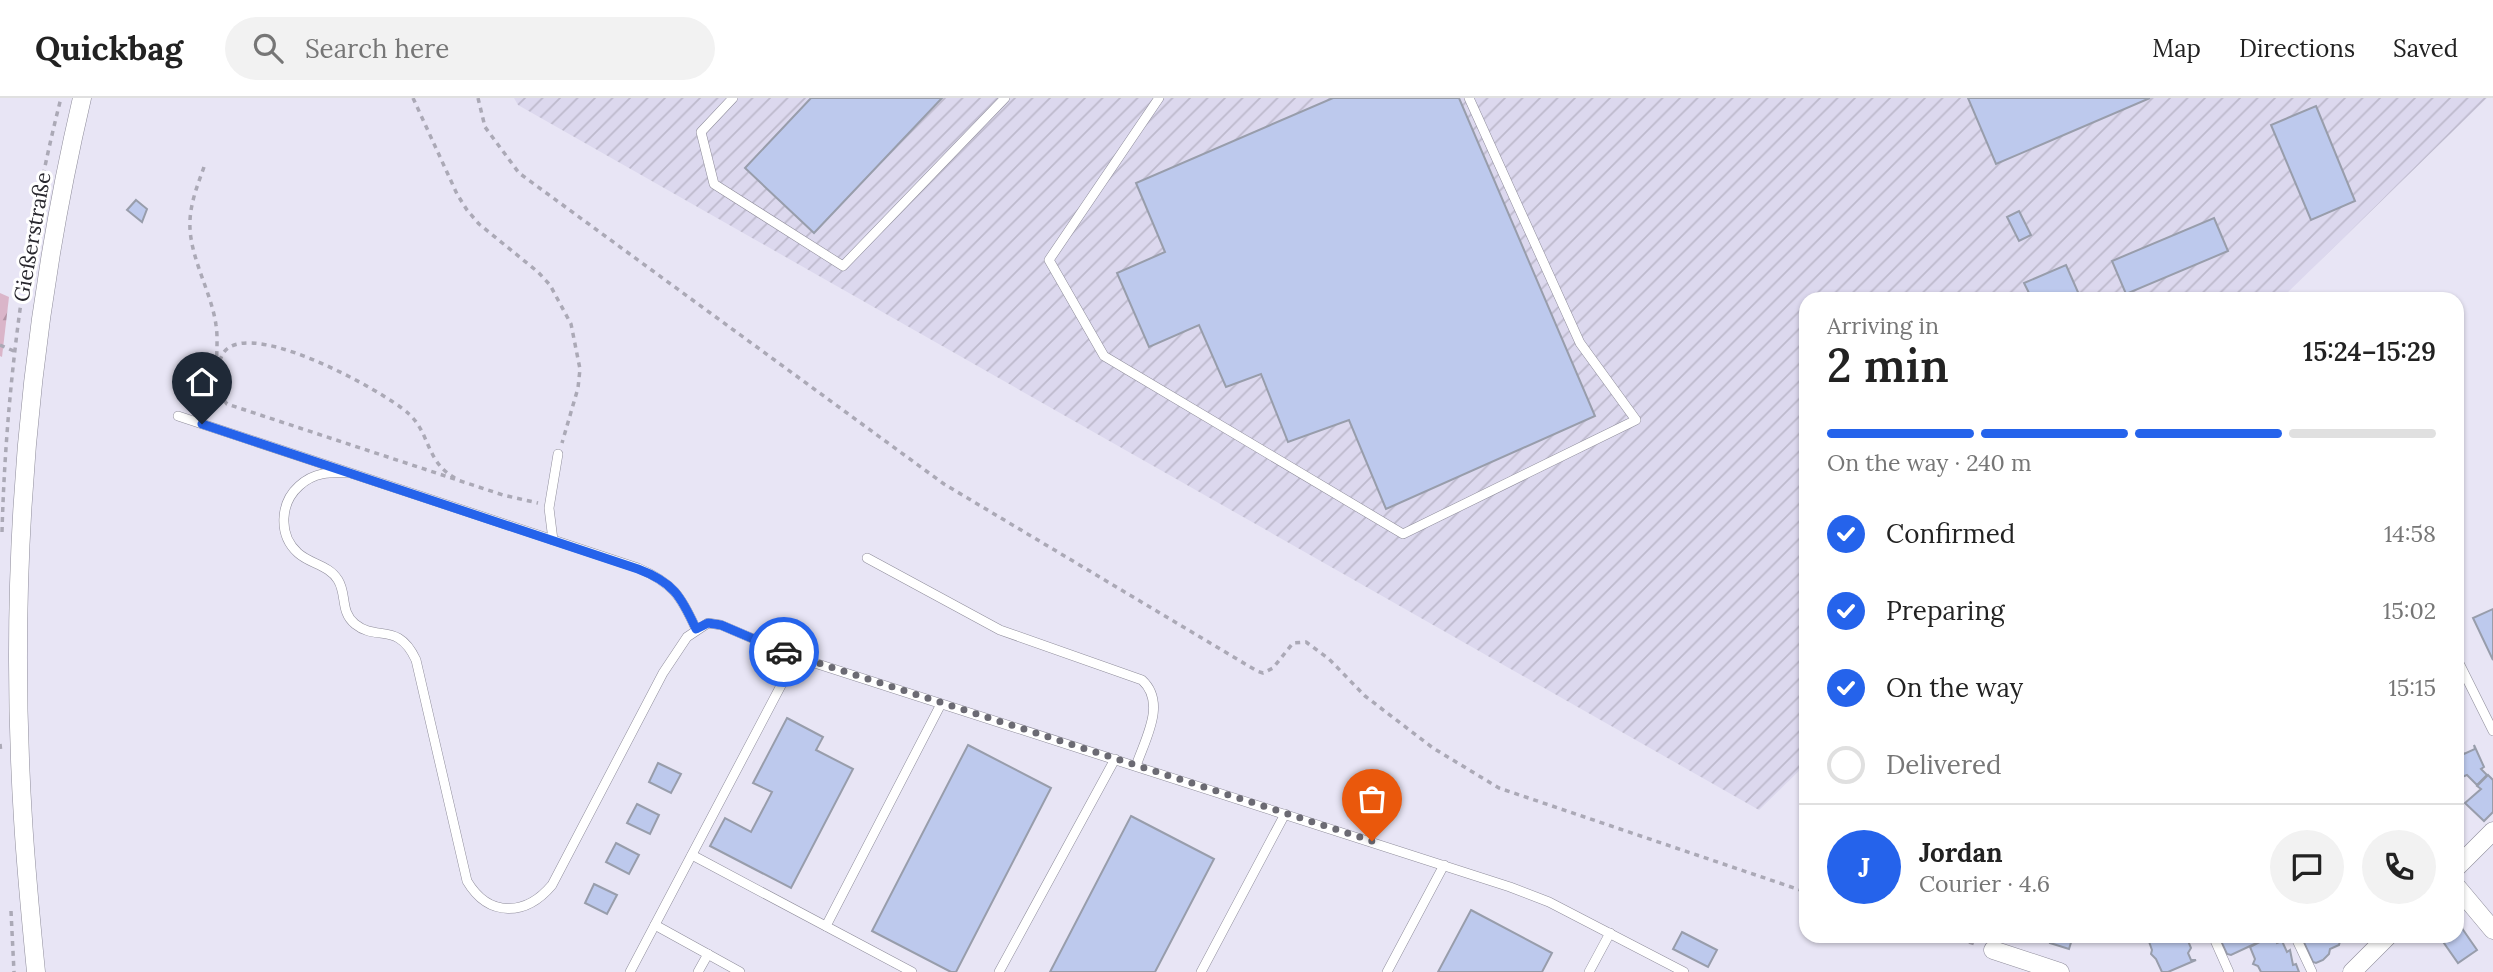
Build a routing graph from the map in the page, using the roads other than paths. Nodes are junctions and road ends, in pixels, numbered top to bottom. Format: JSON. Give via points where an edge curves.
{"nodes":[{"id":1,"x":82,"y":98,"type":"edge"},
{"id":2,"x":733,"y":98,"type":"edge"},
{"id":3,"x":1005,"y":98,"type":"edge"},
{"id":4,"x":1159,"y":98,"type":"edge"},
{"id":5,"x":1469,"y":98,"type":"edge"},
{"id":6,"x":178,"y":416,"type":"dead end"},
{"id":7,"x":558,"y":454,"type":"road end"},
{"id":8,"x":349,"y":473,"type":"junction"},
{"id":9,"x":553,"y":540,"type":"junction"},
{"id":10,"x":867,"y":558,"type":"dead end"},
{"id":11,"x":696,"y":629,"type":"junction"},
{"id":12,"x":796,"y":657,"type":"junction"},
{"id":13,"x":2464,"y":673,"type":"edge"},
{"id":14,"x":942,"y":704,"type":"junction"},
{"id":15,"x":2493,"y":731,"type":"edge"},
{"id":16,"x":1115,"y":759,"type":"junction"},
{"id":17,"x":1136,"y":766,"type":"junction"},
{"id":18,"x":1285,"y":814,"type":"junction"},
{"id":19,"x":2493,"y":831,"type":"edge"},
{"id":20,"x":692,"y":855,"type":"junction"},
{"id":21,"x":2464,"y":860,"type":"edge"},
{"id":22,"x":1444,"y":865,"type":"junction"},
{"id":23,"x":2464,"y":895,"type":"edge"},
{"id":24,"x":654,"y":925,"type":"junction"},
{"id":25,"x":826,"y":926,"type":"junction"},
{"id":26,"x":2493,"y":930,"type":"edge"},
{"id":27,"x":1610,"y":933,"type":"junction"},
{"id":28,"x":2216,"y":943,"type":"edge"},
{"id":29,"x":2298,"y":943,"type":"edge"},
{"id":30,"x":2381,"y":943,"type":"edge"},
{"id":31,"x":1993,"y":950,"type":"road end"},
{"id":32,"x":708,"y":954,"type":"junction"},
{"id":33,"x":36,"y":972,"type":"edge"},
{"id":34,"x":630,"y":972,"type":"edge"},
{"id":35,"x":698,"y":972,"type":"edge"},
{"id":36,"x":740,"y":972,"type":"edge"},
{"id":37,"x":912,"y":972,"type":"edge"},
{"id":38,"x":999,"y":972,"type":"edge"},
{"id":39,"x":1200,"y":972,"type":"edge"},
{"id":40,"x":1387,"y":972,"type":"edge"},
{"id":41,"x":1589,"y":972,"type":"edge"},
{"id":42,"x":1684,"y":972,"type":"edge"},
{"id":43,"x":2060,"y":972,"type":"edge"},
{"id":44,"x":2229,"y":972,"type":"edge"},
{"id":45,"x":2312,"y":972,"type":"edge"},
{"id":46,"x":2352,"y":972,"type":"edge"}],
"edges":[{"from":1,"to":33,"type":"street","name":"Gießerstraße","via":[[50,254],[22,506],[19,671],[23,818]]},
{"from":2,"to":3,"type":"lane","via":[[701,132],[715,184],[843,266]]},
{"from":4,"to":5,"type":"lane","via":[[1049,260],[1104,356],[1404,534],[1636,420],[1580,342]]},
{"from":6,"to":8,"type":"lane"},
{"from":7,"to":9,"type":"lane","via":[[549,505]]},
{"from":8,"to":9,"type":"lane"},
{"from":8,"to":11,"type":"lane","via":[[328,472],[303,482],[287,501],[284,527],[299,554],[330,570],[338,580],[351,621],[360,628],[395,635],[411,650],[467,881],[474,894],[495,907],[532,903],[552,885],[663,673]]},
{"from":9,"to":11,"type":"lane","via":[[657,576],[683,600]]},
{"from":10,"to":17,"type":"lane","via":[[1000,630],[1142,680],[1155,703]]},
{"from":11,"to":12,"type":"lane","via":[[708,623],[721,625]]},
{"from":12,"to":14,"type":"lane"},
{"from":12,"to":20,"type":"lane"},
{"from":13,"to":15,"type":"lane"},
{"from":14,"to":16,"type":"lane"},
{"from":14,"to":25,"type":"lane"},
{"from":16,"to":17,"type":"lane"},
{"from":16,"to":38,"type":"lane"},
{"from":17,"to":18,"type":"lane"},
{"from":18,"to":22,"type":"lane"},
{"from":18,"to":39,"type":"lane"},
{"from":19,"to":21,"type":"street"},
{"from":20,"to":24,"type":"lane"},
{"from":20,"to":25,"type":"lane"},
{"from":22,"to":27,"type":"lane","via":[[1549,902]]},
{"from":22,"to":40,"type":"lane"},
{"from":23,"to":26,"type":"street"},
{"from":24,"to":32,"type":"lane"},
{"from":24,"to":34,"type":"lane"},
{"from":25,"to":37,"type":"lane"},
{"from":27,"to":41,"type":"lane"},
{"from":27,"to":42,"type":"lane"},
{"from":28,"to":44,"type":"lane"},
{"from":29,"to":45,"type":"lane"},
{"from":30,"to":46,"type":"street"},
{"from":31,"to":43,"type":"street"},
{"from":32,"to":35,"type":"lane"},
{"from":32,"to":36,"type":"lane"}]}
